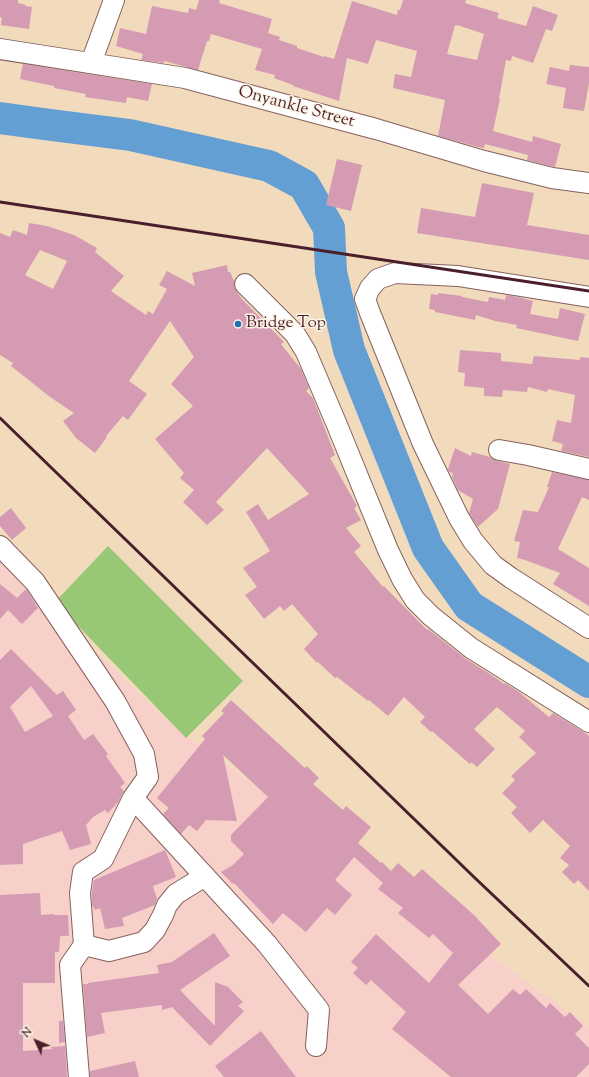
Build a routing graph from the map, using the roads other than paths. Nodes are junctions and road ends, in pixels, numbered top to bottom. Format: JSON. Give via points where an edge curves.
{"nodes":[{"id":1,"x":114,"y":0,"type":"edge"},
{"id":2,"x":0,"y":49,"type":"edge"},
{"id":3,"x":90,"y":63,"type":"junction"},
{"id":4,"x":589,"y":183,"type":"edge"},
{"id":5,"x":245,"y":284,"type":"dead end"},
{"id":6,"x":589,"y":297,"type":"edge"},
{"id":7,"x":499,"y":450,"type":"dead end"},
{"id":8,"x":589,"y":468,"type":"edge"},
{"id":9,"x":0,"y":546,"type":"edge"},
{"id":10,"x":589,"y":628,"type":"edge"},
{"id":11,"x":589,"y":722,"type":"edge"},
{"id":12,"x":133,"y":798,"type":"junction"},
{"id":13,"x":205,"y":876,"type":"junction"},
{"id":14,"x":84,"y":945,"type":"junction"},
{"id":15,"x":316,"y":1046,"type":"dead end"},
{"id":16,"x":79,"y":1077,"type":"edge"}],
"edges":[{"from":1,"to":3,"type":"street"},
{"from":2,"to":3,"type":"street","name":"Onyankle Street"},
{"from":3,"to":4,"type":"street","name":"Onyankle Street","via":[[185,78],[484,161],[552,178]]},
{"from":5,"to":11,"type":"street","via":[[295,334],[306,352],[388,550],[415,600],[430,616],[471,648]]},
{"from":6,"to":10,"type":"street","via":[[458,276],[395,273],[378,279],[365,299],[423,444],[473,541],[493,564]]},
{"from":7,"to":8,"type":"street"},
{"from":9,"to":12,"type":"street","via":[[44,595],[115,701],[144,754],[148,777]]},
{"from":12,"to":13,"type":"street"},
{"from":12,"to":14,"type":"street","via":[[103,859],[83,872],[80,893]]},
{"from":13,"to":14,"type":"street","via":[[176,894],[167,904],[155,930],[144,942],[109,951]]},
{"from":13,"to":15,"type":"street","via":[[267,944],[319,1010]]},
{"from":14,"to":16,"type":"street","via":[[70,965]]}]}
